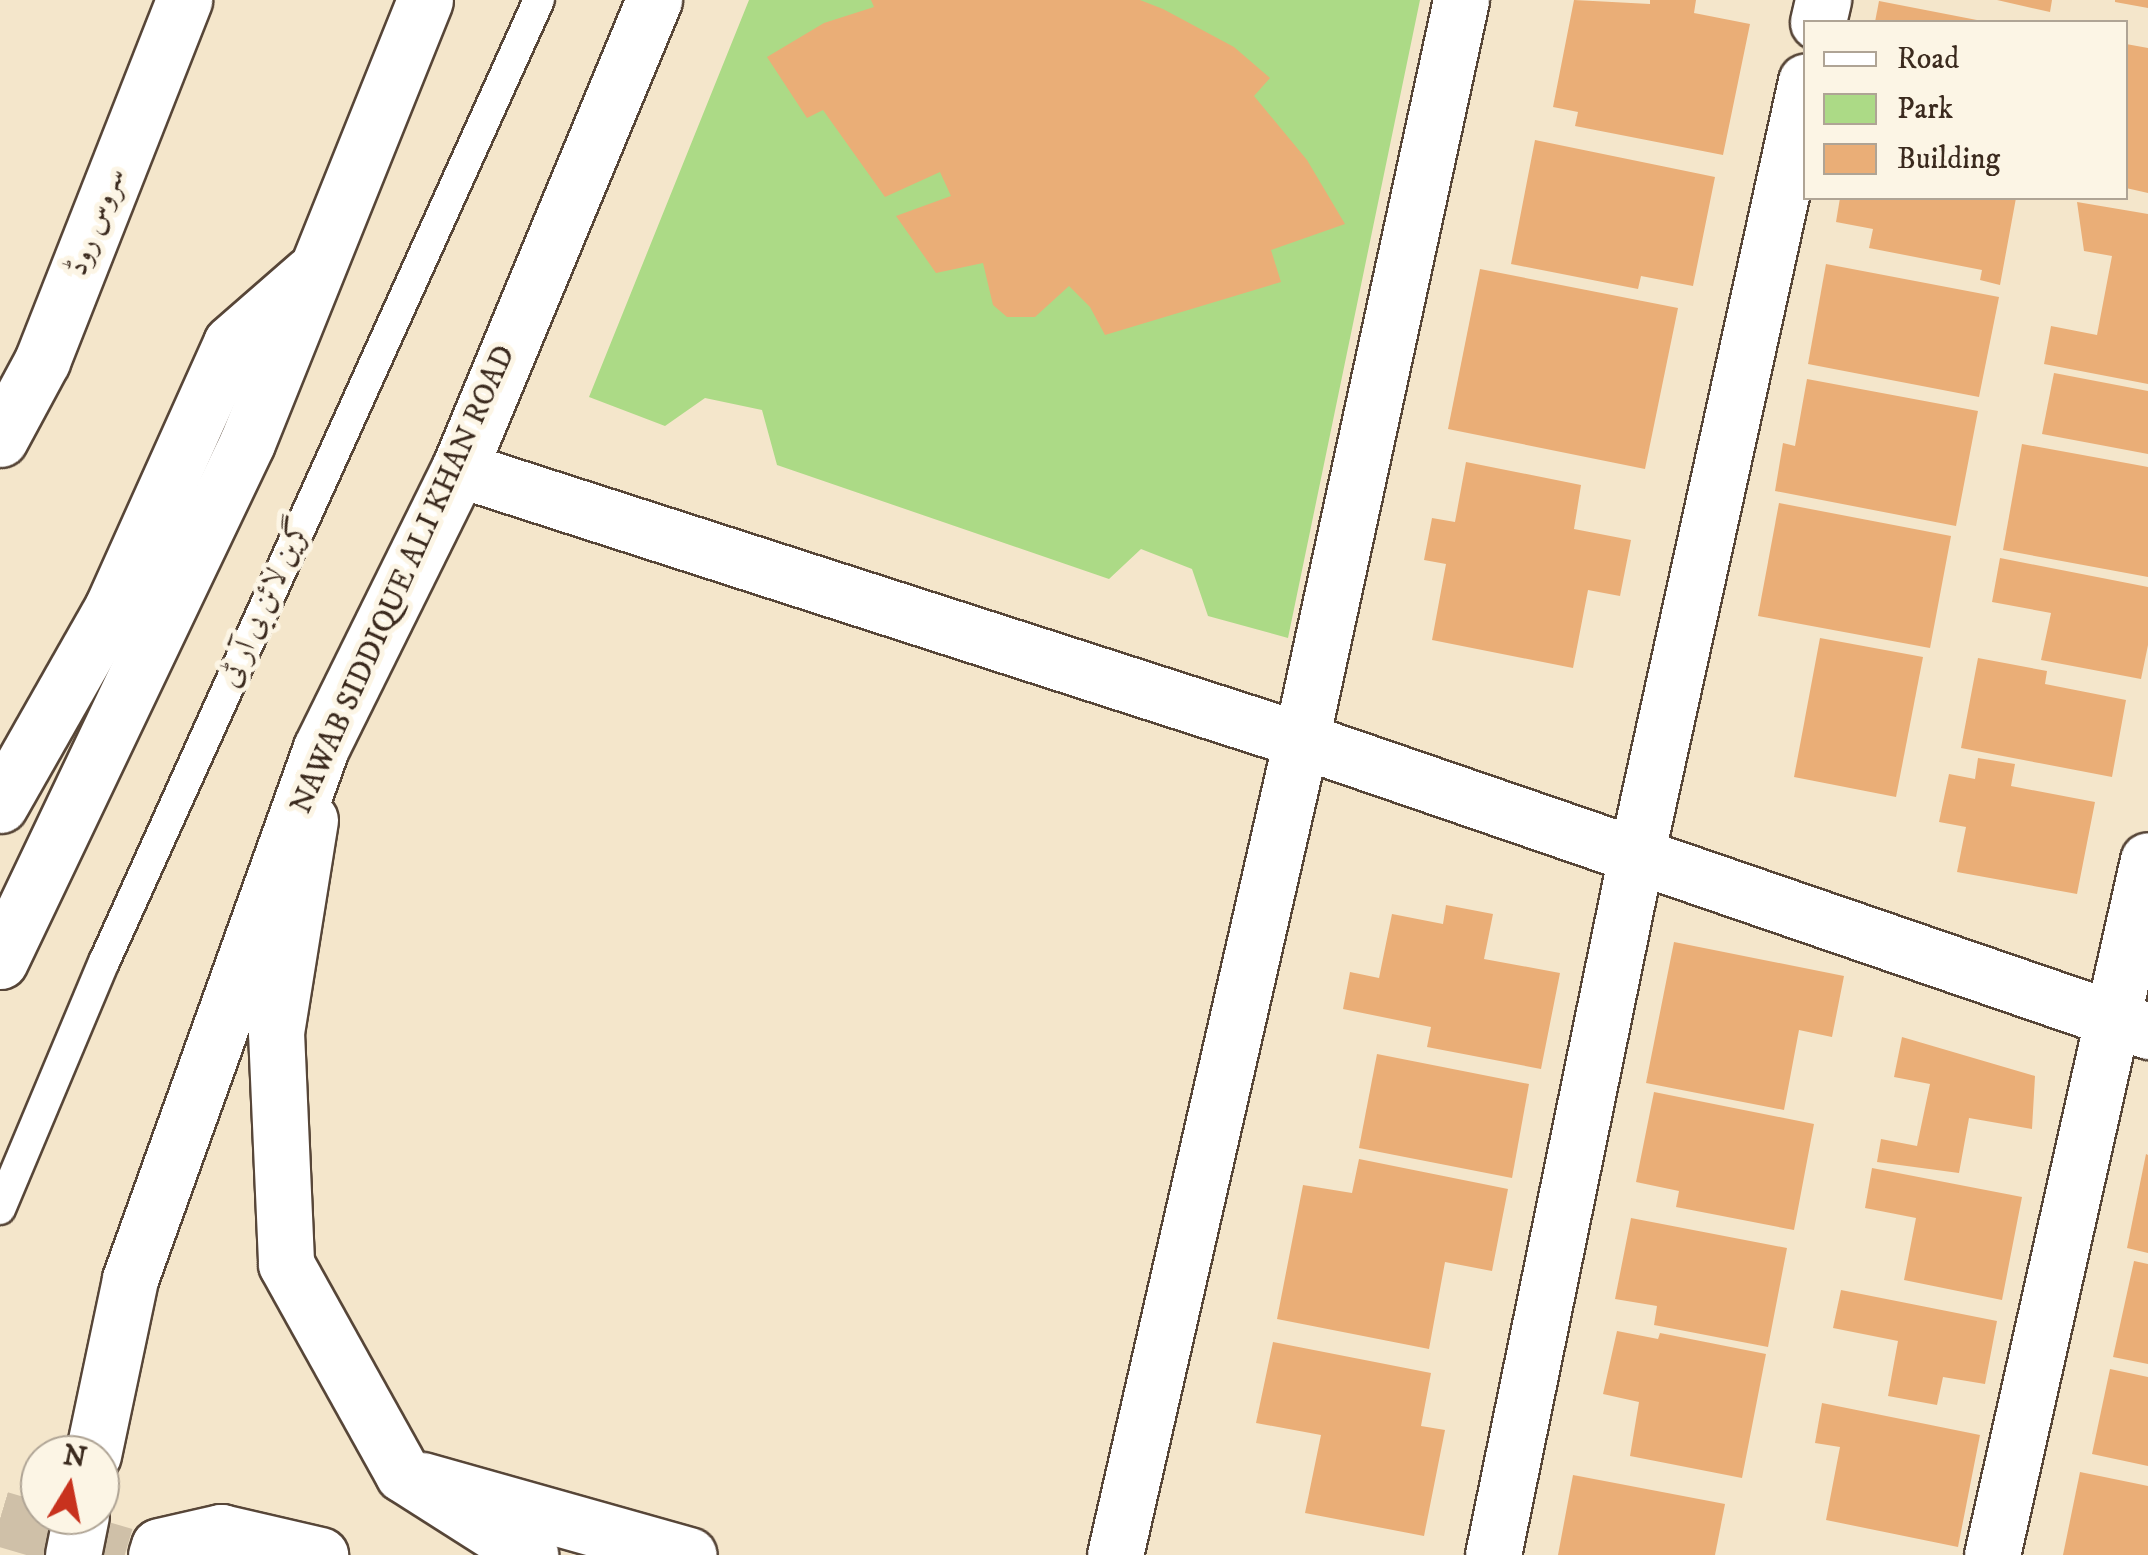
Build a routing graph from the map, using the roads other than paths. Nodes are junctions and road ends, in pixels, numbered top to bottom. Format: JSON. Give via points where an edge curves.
{"nodes":[{"id":1,"x":184,"y":0,"type":"edge"},
{"id":2,"x":425,"y":0,"type":"edge"},
{"id":3,"x":539,"y":0,"type":"edge"},
{"id":4,"x":654,"y":0,"type":"edge"},
{"id":5,"x":1461,"y":0,"type":"edge"},
{"id":6,"x":1803,"y":95,"type":"edge"},
{"id":7,"x":319,"y":266,"type":"junction"},
{"id":8,"x":0,"y":439,"type":"edge"},
{"id":9,"x":458,"y":469,"type":"junction"},
{"id":10,"x":1301,"y":740,"type":"junction"},
{"id":11,"x":322,"y":748,"type":"junction"},
{"id":12,"x":0,"y":805,"type":"edge"},
{"id":13,"x":1636,"y":856,"type":"junction"},
{"id":14,"x":2148,"y":860,"type":"edge"},
{"id":15,"x":0,"y":961,"type":"edge"},
{"id":16,"x":2131,"y":1026,"type":"edge"},
{"id":17,"x":0,"y":1209,"type":"edge"},
{"id":18,"x":97,"y":1435,"type":"edge"},
{"id":19,"x":402,"y":1474,"type":"junction"},
{"id":20,"x":156,"y":1555,"type":"edge"},
{"id":21,"x":320,"y":1555,"type":"edge"},
{"id":22,"x":530,"y":1555,"type":"edge"},
{"id":23,"x":689,"y":1555,"type":"edge"},
{"id":24,"x":1115,"y":1555,"type":"edge"},
{"id":25,"x":1493,"y":1555,"type":"edge"},
{"id":26,"x":1992,"y":1555,"type":"edge"}],
"edges":[{"from":1,"to":8,"type":"street","name":"سروس روڈ","via":[[42,361]]},
{"from":2,"to":7,"type":"street"},
{"from":3,"to":17,"type":"lane","name":"گرین لائن بی آر ٹی","via":[[104,962]]},
{"from":4,"to":9,"type":"street","name":"NAWAB SIDDIQUE ALI KHAN ROAD"},
{"from":5,"to":10,"type":"street"},
{"from":6,"to":13,"type":"street"},
{"from":7,"to":12,"type":"street","via":[[231,343],[112,608]]},
{"from":7,"to":15,"type":"street","via":[[247,443]]},
{"from":9,"to":10,"type":"street"},
{"from":9,"to":11,"type":"street","name":"NAWAB SIDDIQUE ALI KHAN ROAD"},
{"from":10,"to":13,"type":"street"},
{"from":10,"to":24,"type":"street"},
{"from":11,"to":18,"type":"street","name":"NAWAB SIDDIQUE ALI KHAN ROAD","via":[[130,1278]]},
{"from":11,"to":19,"type":"street","via":[[276,1032],[286,1264]]},
{"from":13,"to":16,"type":"street"},
{"from":13,"to":25,"type":"street"},
{"from":14,"to":16,"type":"street"},
{"from":16,"to":26,"type":"street"},
{"from":19,"to":22,"type":"street"},
{"from":19,"to":23,"type":"street"},
{"from":20,"to":21,"type":"street","via":[[159,1546],[222,1532]]}]}
